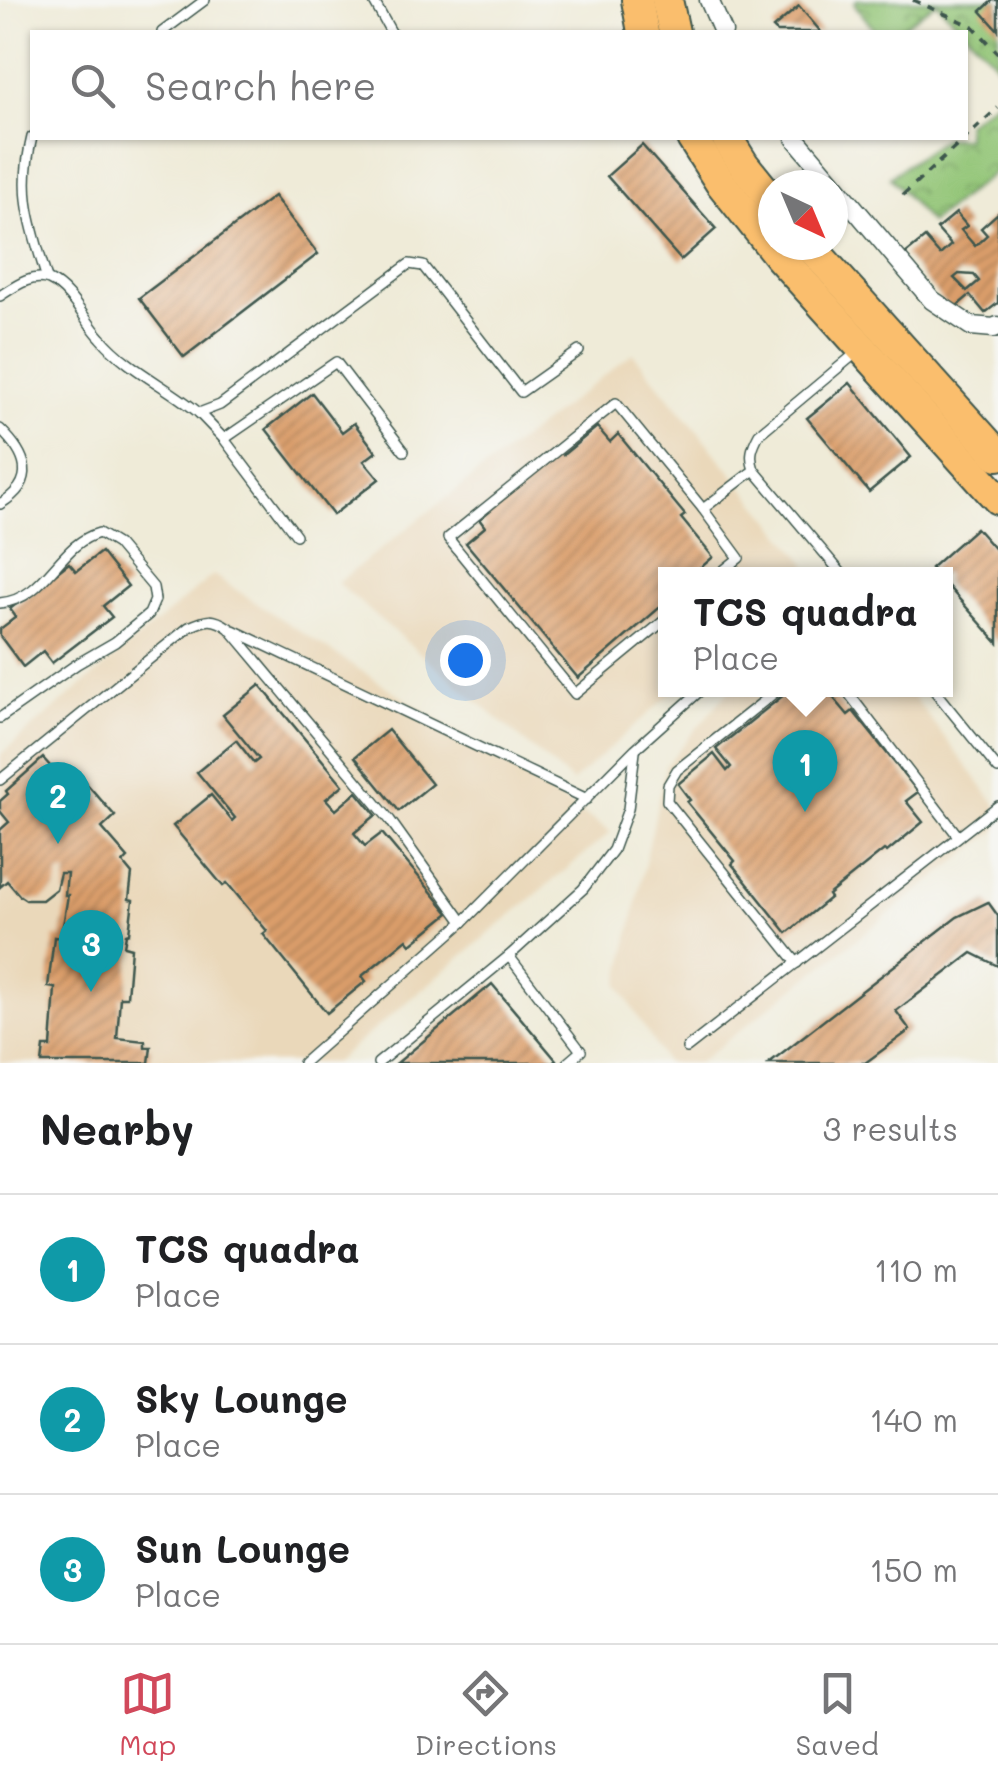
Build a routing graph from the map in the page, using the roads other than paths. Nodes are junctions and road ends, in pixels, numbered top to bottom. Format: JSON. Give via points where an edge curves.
{"nodes":[{"id":1,"x":206,"y":0,"type":"edge"},
{"id":2,"x":372,"y":0,"type":"edge"},
{"id":3,"x":637,"y":0,"type":"edge"},
{"id":4,"x":667,"y":0,"type":"edge"},
{"id":5,"x":709,"y":0,"type":"edge"},
{"id":6,"x":165,"y":30,"type":"edge"},
{"id":7,"x":390,"y":30,"type":"edge"},
{"id":8,"x":644,"y":30,"type":"edge"},
{"id":9,"x":674,"y":30,"type":"edge"},
{"id":10,"x":721,"y":30,"type":"edge"},
{"id":11,"x":31,"y":140,"type":"edge"},
{"id":12,"x":693,"y":140,"type":"edge"},
{"id":13,"x":727,"y":140,"type":"edge"},
{"id":14,"x":797,"y":140,"type":"edge"},
{"id":15,"x":758,"y":182,"type":"edge"},
{"id":16,"x":822,"y":260,"type":"edge"},
{"id":17,"x":47,"y":279,"type":"junction"},
{"id":18,"x":0,"y":296,"type":"edge"},
{"id":19,"x":998,"y":326,"type":"edge"},
{"id":20,"x":862,"y":348,"type":"junction"},
{"id":21,"x":578,"y":351,"type":"dead end"},
{"id":22,"x":199,"y":413,"type":"junction"},
{"id":23,"x":0,"y":428,"type":"edge"},
{"id":24,"x":224,"y":439,"type":"junction"},
{"id":25,"x":404,"y":450,"type":"dead end"},
{"id":26,"x":998,"y":455,"type":"edge"},
{"id":27,"x":754,"y":470,"type":"junction"},
{"id":28,"x":998,"y":499,"type":"edge"},
{"id":29,"x":0,"y":504,"type":"edge"},
{"id":30,"x":703,"y":508,"type":"junction"},
{"id":31,"x":296,"y":535,"type":"dead end"},
{"id":32,"x":728,"y":567,"type":"edge"},
{"id":33,"x":831,"y":567,"type":"edge"},
{"id":34,"x":0,"y":603,"type":"edge"},
{"id":35,"x":658,"y":626,"type":"edge"},
{"id":36,"x":229,"y":628,"type":"junction"},
{"id":37,"x":693,"y":697,"type":"edge"},
{"id":38,"x":769,"y":697,"type":"edge"},
{"id":39,"x":851,"y":697,"type":"edge"},
{"id":40,"x":940,"y":697,"type":"edge"},
{"id":41,"x":0,"y":718,"type":"edge"},
{"id":42,"x":635,"y":749,"type":"junction"},
{"id":43,"x":998,"y":769,"type":"edge"},
{"id":44,"x":0,"y":780,"type":"edge"},
{"id":45,"x":587,"y":799,"type":"junction"},
{"id":46,"x":998,"y":806,"type":"edge"},
{"id":47,"x":958,"y":836,"type":"junction"},
{"id":48,"x":463,"y":922,"type":"junction"},
{"id":49,"x":509,"y":956,"type":"junction"},
{"id":50,"x":796,"y":962,"type":"junction"},
{"id":51,"x":687,"y":1048,"type":"dead end"},
{"id":52,"x":303,"y":1063,"type":"edge"},
{"id":53,"x":378,"y":1063,"type":"edge"},
{"id":54,"x":567,"y":1063,"type":"edge"}],
"edges":[{"from":1,"to":6,"type":"lane"},
{"from":2,"to":7,"type":"lane"},
{"from":3,"to":8,"type":"highway"},
{"from":4,"to":9,"type":"highway"},
{"from":5,"to":10,"type":"street"},
{"from":11,"to":17,"type":"lane","via":[[27,214]]},
{"from":12,"to":20,"type":"highway","via":[[778,255]]},
{"from":13,"to":15,"type":"highway"},
{"from":14,"to":19,"type":"street","via":[[932,300],[971,326]]},
{"from":16,"to":26,"type":"highway"},
{"from":17,"to":18,"type":"lane","via":[[30,279]]},
{"from":17,"to":22,"type":"lane","via":[[133,368]]},
{"from":20,"to":27,"type":"lane","via":[[759,434],[750,458]]},
{"from":20,"to":28,"type":"highway"},
{"from":21,"to":22,"type":"lane","via":[[521,392],[423,266],[409,264],[220,406]]},
{"from":22,"to":24,"type":"lane"},
{"from":23,"to":29,"type":"lane","via":[[24,459],[24,480]]},
{"from":24,"to":25,"type":"lane","via":[[336,362]]},
{"from":24,"to":31,"type":"lane"},
{"from":27,"to":30,"type":"lane"},
{"from":27,"to":33,"type":"lane"},
{"from":30,"to":32,"type":"lane","via":[[739,558]]},
{"from":30,"to":35,"type":"lane","via":[[616,403],[448,538],[575,694]]},
{"from":34,"to":41,"type":"lane","via":[[43,582],[70,550],[99,533],[153,587],[155,600],[149,614],[115,642]]},
{"from":36,"to":44,"type":"lane","via":[[216,619],[189,627]]},
{"from":36,"to":45,"type":"lane"},
{"from":36,"to":48,"type":"lane","via":[[390,820]]},
{"from":37,"to":42,"type":"lane"},
{"from":38,"to":50,"type":"lane","via":[[676,770],[667,801]]},
{"from":39,"to":47,"type":"lane"},
{"from":40,"to":43,"type":"lane"},
{"from":42,"to":45,"type":"lane"},
{"from":42,"to":49,"type":"lane","via":[[628,810],[613,850],[583,889]]},
{"from":45,"to":48,"type":"lane"},
{"from":46,"to":47,"type":"lane"},
{"from":47,"to":50,"type":"lane"},
{"from":48,"to":52,"type":"lane"},
{"from":49,"to":53,"type":"lane"},
{"from":49,"to":54,"type":"lane","via":[[581,1051]]},
{"from":50,"to":51,"type":"lane"}]}
